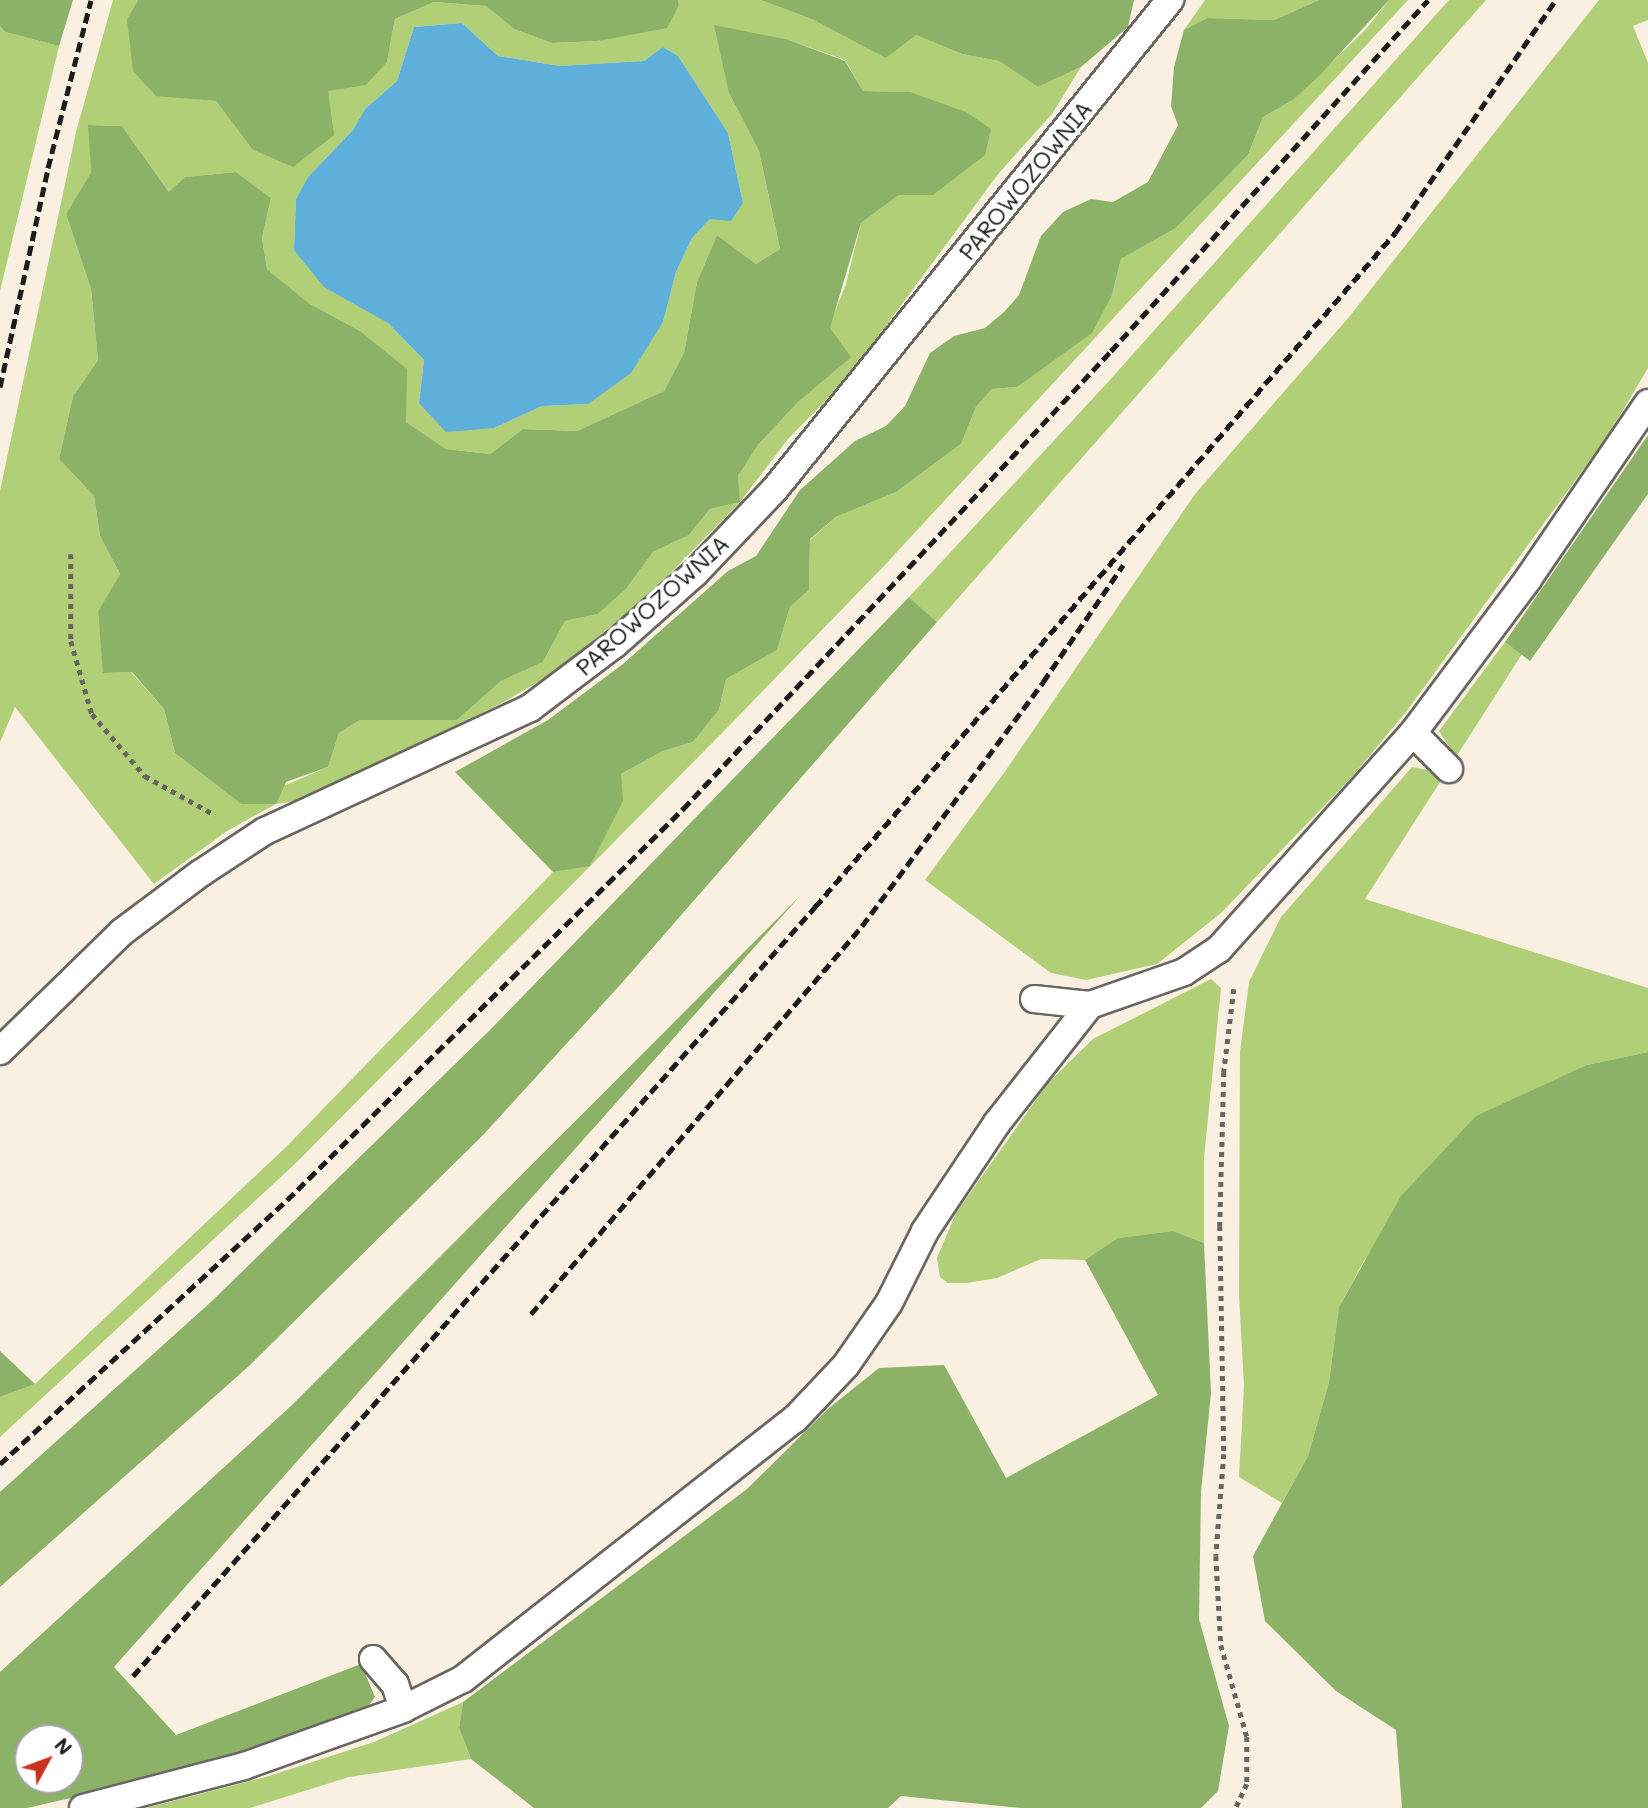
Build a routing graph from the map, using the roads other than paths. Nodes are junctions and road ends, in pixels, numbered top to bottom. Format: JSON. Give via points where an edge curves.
{"nodes":[{"id":1,"x":1170,"y":0,"type":"edge"},
{"id":2,"x":1648,"y":403,"type":"edge"},
{"id":3,"x":1413,"y":733,"type":"junction"},
{"id":4,"x":1449,"y":769,"type":"dead end"},
{"id":5,"x":1034,"y":999,"type":"dead end"},
{"id":6,"x":1090,"y":1005,"type":"junction"},
{"id":7,"x":0,"y":1051,"type":"edge"},
{"id":8,"x":373,"y":1659,"type":"dead end"},
{"id":9,"x":403,"y":1709,"type":"junction"},
{"id":10,"x":83,"y":1808,"type":"edge"}],
"edges":[{"from":1,"to":7,"type":"lane","name":"PAROWOZOWNIA","via":[[775,489],[695,573],[615,644],[530,708],[265,831],[122,932]]},
{"from":2,"to":3,"type":"lane","via":[[1528,579]]},
{"from":3,"to":4,"type":"lane"},
{"from":3,"to":6,"type":"lane","via":[[1219,949],[1184,972]]},
{"from":5,"to":6,"type":"lane"},
{"from":6,"to":9,"type":"lane","via":[[997,1123],[925,1231],[889,1303],[846,1365],[795,1419],[473,1672]]},
{"from":8,"to":9,"type":"lane","via":[[395,1684]]},
{"from":9,"to":10,"type":"lane","via":[[244,1766]]}]}
